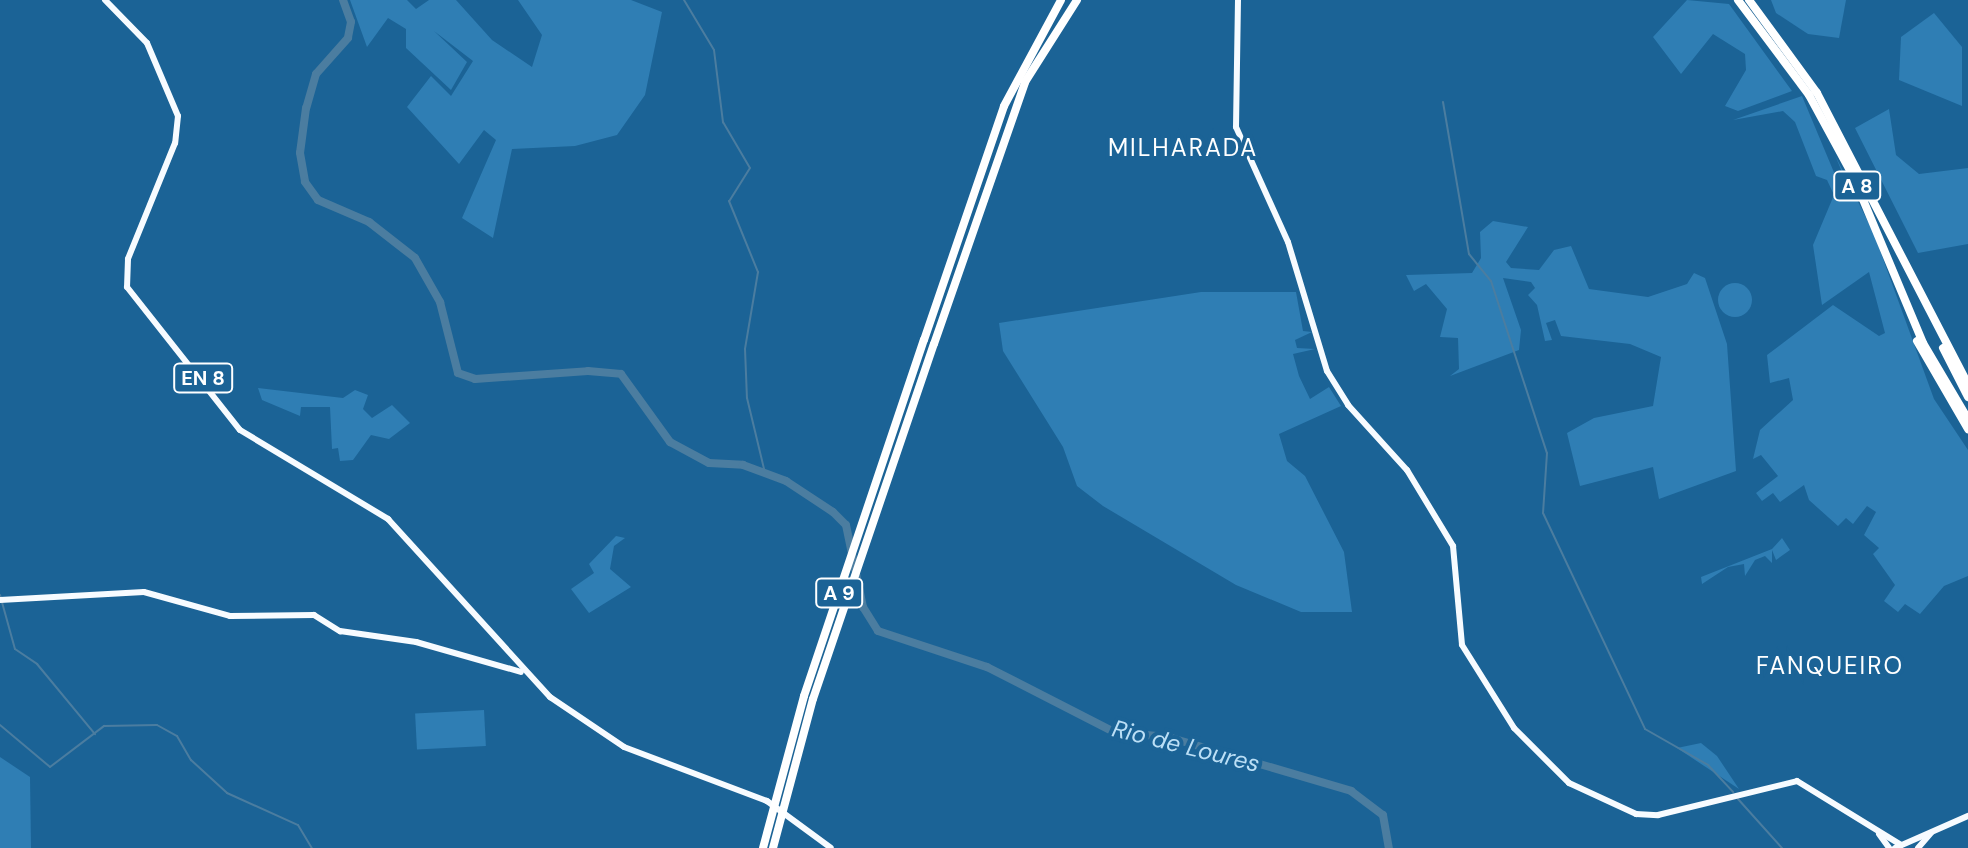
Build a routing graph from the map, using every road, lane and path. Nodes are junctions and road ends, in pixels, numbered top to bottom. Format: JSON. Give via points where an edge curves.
{"nodes":[{"id":1,"x":105,"y":0,"type":"edge"},
{"id":2,"x":1061,"y":0,"type":"edge"},
{"id":3,"x":1077,"y":0,"type":"edge"},
{"id":4,"x":1238,"y":0,"type":"edge"},
{"id":5,"x":1738,"y":0,"type":"edge"},
{"id":6,"x":1752,"y":0,"type":"edge"},
{"id":7,"x":1804,"y":80,"type":"junction"},
{"id":8,"x":1813,"y":94,"type":"junction"},
{"id":9,"x":1914,"y":320,"type":"junction"},
{"id":10,"x":1933,"y":322,"type":"junction"},
{"id":11,"x":1968,"y":384,"type":"edge"},
{"id":12,"x":1968,"y":397,"type":"edge"},
{"id":13,"x":1968,"y":419,"type":"edge"},
{"id":14,"x":1968,"y":429,"type":"edge"},
{"id":15,"x":2,"y":600,"type":"edge"},
{"id":16,"x":521,"y":672,"type":"junction"},
{"id":17,"x":1968,"y":816,"type":"edge"},
{"id":18,"x":1939,"y":828,"type":"junction"},
{"id":19,"x":1877,"y":831,"type":"junction"},
{"id":20,"x":1900,"y":846,"type":"edge"},
{"id":21,"x":763,"y":848,"type":"edge"},
{"id":22,"x":773,"y":848,"type":"edge"},
{"id":23,"x":831,"y":848,"type":"edge"},
{"id":24,"x":1889,"y":848,"type":"edge"},
{"id":25,"x":1915,"y":848,"type":"edge"}],
"edges":[{"from":1,"to":16,"type":"main road","number":"EN 8","via":[[147,43],[178,116],[175,143],[126,266],[130,293],[246,436],[388,519]]},
{"from":2,"to":21,"type":"highway","number":"A 9","bridge":true,"via":[[1004,106],[804,696]]},
{"from":3,"to":22,"type":"highway","number":"A 9","bridge":true,"via":[[1025,82],[813,699]]},
{"from":4,"to":19,"type":"main road","via":[[1236,127],[1288,242],[1327,371],[1348,405],[1407,470],[1453,546],[1462,645],[1514,728],[1569,783],[1636,814],[1658,815],[1784,779],[1811,786]]},
{"from":5,"to":7,"type":"highway","number":"A 8"},
{"from":6,"to":7,"type":"highway","number":"A 8"},
{"from":7,"to":8,"type":"highway","number":"A 8"},
{"from":8,"to":9,"type":"highway","number":"A 8"},
{"from":8,"to":10,"type":"highway","number":"A 8"},
{"from":9,"to":13,"type":"highway","number":"A 8"},
{"from":9,"to":14,"type":"highway","number":"A 8","via":[[1926,364]]},
{"from":10,"to":11,"type":"highway","number":"A 8"},
{"from":10,"to":12,"type":"highway"},
{"from":15,"to":16,"type":"main road","via":[[144,592],[230,616],[319,618],[340,631],[416,642]]},
{"from":16,"to":23,"type":"main road","number":"EN 8","via":[[624,747],[777,807]]},
{"from":17,"to":18,"type":"main road"},
{"from":18,"to":20,"type":"main road"},
{"from":18,"to":25,"type":"main road"},
{"from":19,"to":20,"type":"main road"},
{"from":19,"to":24,"type":"main road"},
{"from":20,"to":25,"type":"main road"}]}
